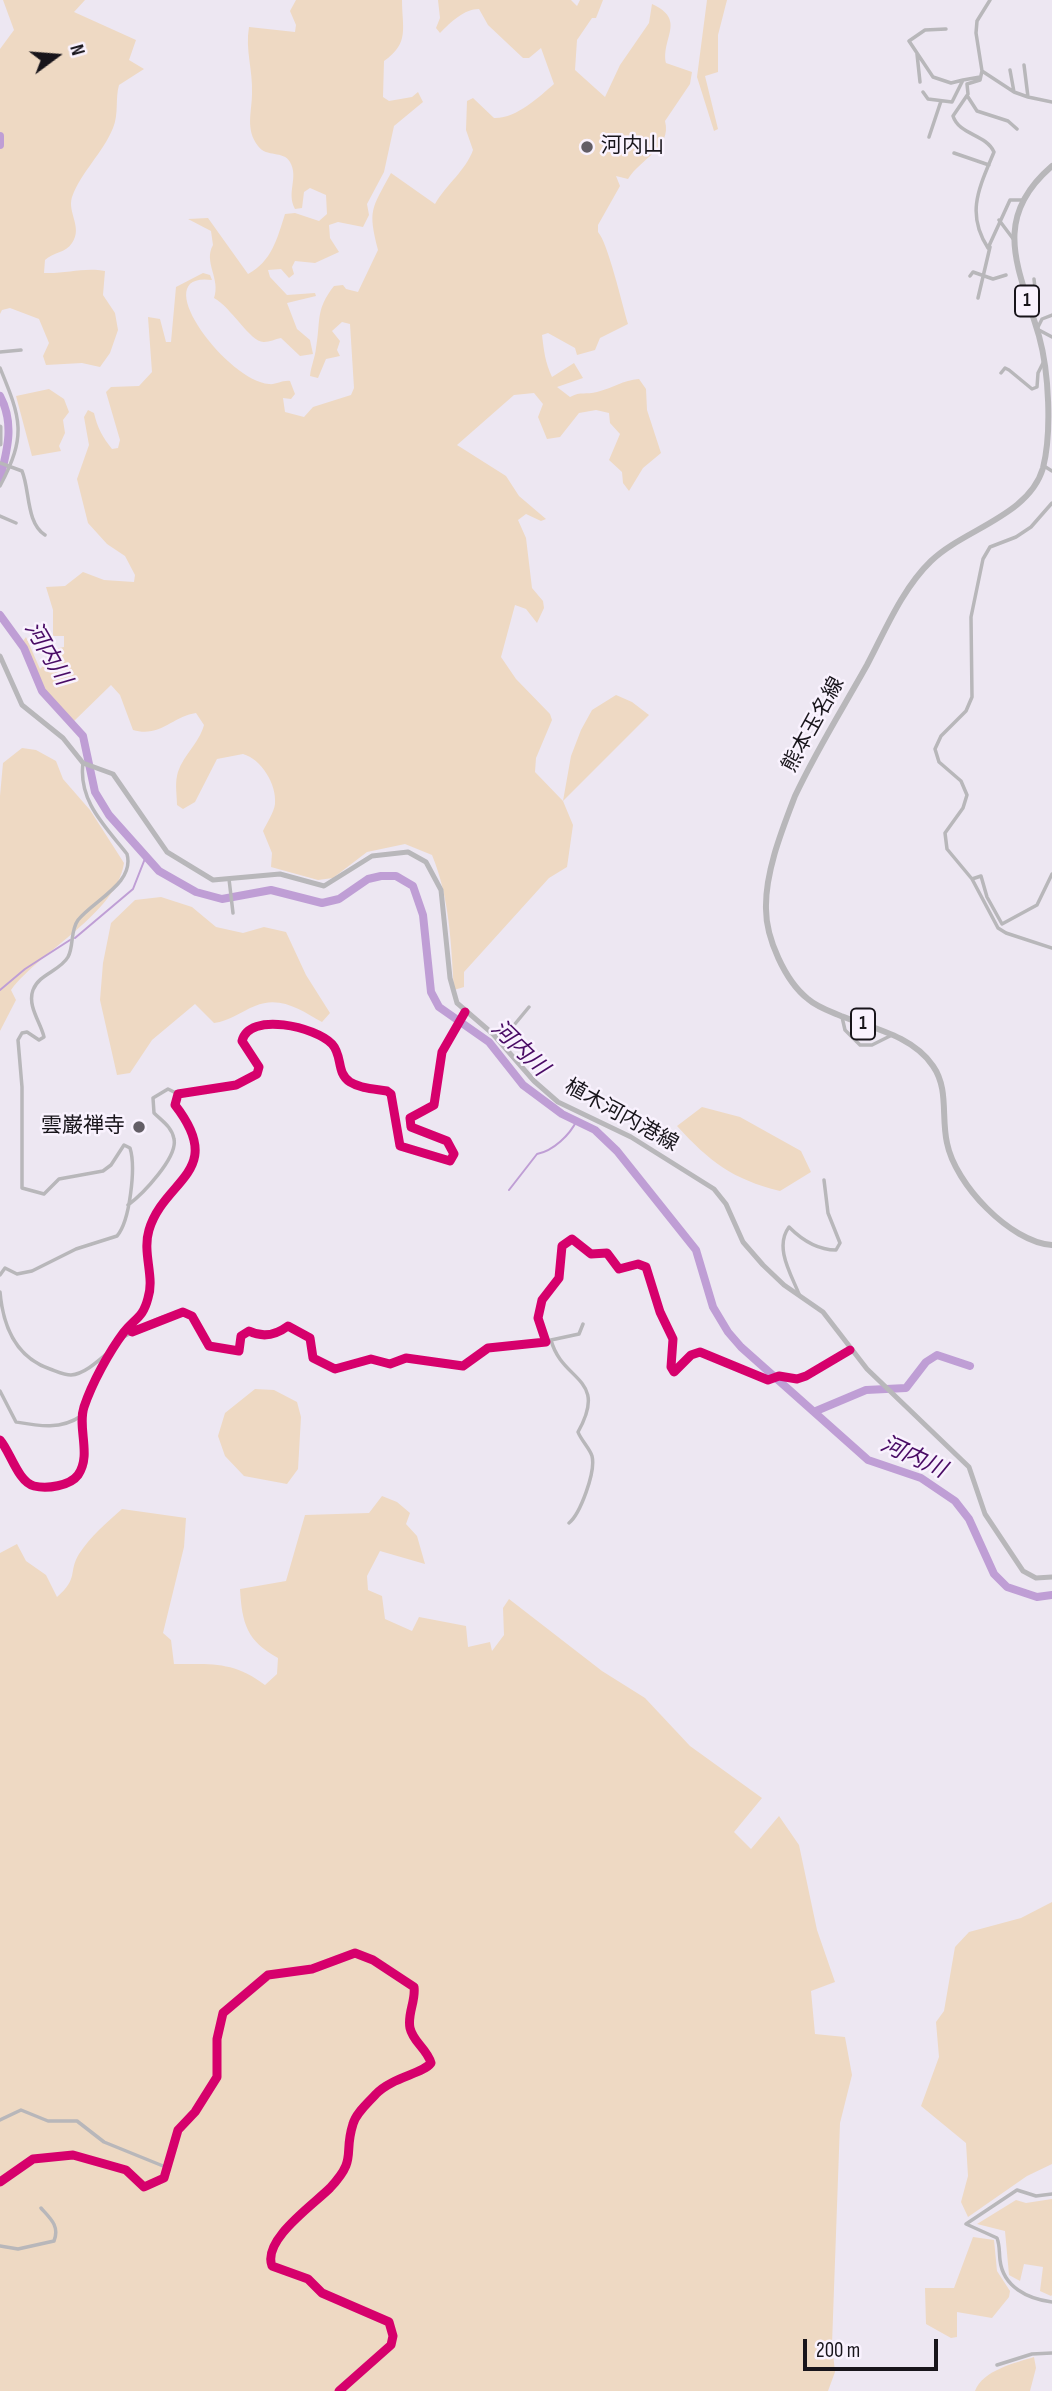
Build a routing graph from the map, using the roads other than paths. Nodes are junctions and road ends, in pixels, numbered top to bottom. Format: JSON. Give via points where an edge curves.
{"nodes":[{"id":1,"x":990,"y":0,"type":"edge"},
{"id":2,"x":946,"y":29,"type":"dead end"},
{"id":3,"x":917,"y":54,"type":"junction"},
{"id":4,"x":1024,"y":65,"type":"dead end"},
{"id":5,"x":982,"y":71,"type":"junction"},
{"id":6,"x":1010,"y":71,"type":"dead end"},
{"id":7,"x":980,"y":77,"type":"junction"},
{"id":8,"x":963,"y":80,"type":"junction"},
{"id":9,"x":920,"y":82,"type":"dead end"},
{"id":10,"x":923,"y":92,"type":"dead end"},
{"id":11,"x":1014,"y":92,"type":"junction"},
{"id":12,"x":968,"y":94,"type":"junction"},
{"id":13,"x":1028,"y":97,"type":"junction"},
{"id":14,"x":941,"y":101,"type":"junction"},
{"id":15,"x":1052,"y":102,"type":"edge"},
{"id":16,"x":1017,"y":129,"type":"dead end"},
{"id":17,"x":929,"y":137,"type":"dead end"},
{"id":18,"x":954,"y":153,"type":"dead end"},
{"id":19,"x":989,"y":165,"type":"junction"},
{"id":20,"x":1052,"y":166,"type":"edge"},
{"id":21,"x":1023,"y":200,"type":"junction"},
{"id":22,"x":999,"y":220,"type":"junction"},
{"id":23,"x":1014,"y":240,"type":"junction"},
{"id":24,"x":990,"y":247,"type":"junction"},
{"id":25,"x":1006,"y":275,"type":"dead end"},
{"id":26,"x":970,"y":276,"type":"dead end"},
{"id":27,"x":984,"y":276,"type":"junction"},
{"id":28,"x":1034,"y":279,"type":"dead end"},
{"id":29,"x":1025,"y":294,"type":"junction"},
{"id":30,"x":978,"y":298,"type":"dead end"},
{"id":31,"x":1052,"y":315,"type":"edge"},
{"id":32,"x":1037,"y":329,"type":"junction"},
{"id":33,"x":1052,"y":337,"type":"edge"},
{"id":34,"x":21,"y":350,"type":"dead end"},
{"id":35,"x":0,"y":352,"type":"edge"},
{"id":36,"x":1044,"y":359,"type":"junction"},
{"id":37,"x":0,"y":368,"type":"edge"},
{"id":38,"x":1001,"y":373,"type":"dead end"},
{"id":39,"x":0,"y":427,"type":"edge"},
{"id":40,"x":0,"y":444,"type":"edge"},
{"id":41,"x":0,"y":463,"type":"edge"},
{"id":42,"x":8,"y":466,"type":"junction"},
{"id":43,"x":1044,"y":466,"type":"junction"},
{"id":44,"x":1052,"y":471,"type":"edge"},
{"id":45,"x":0,"y":486,"type":"edge"},
{"id":46,"x":1052,"y":503,"type":"edge"},
{"id":47,"x":0,"y":516,"type":"edge"},
{"id":48,"x":16,"y":523,"type":"dead end"},
{"id":49,"x":45,"y":534,"type":"dead end"},
{"id":50,"x":0,"y":656,"type":"edge"},
{"id":51,"x":86,"y":765,"type":"junction"},
{"id":52,"x":1052,"y":874,"type":"edge"},
{"id":53,"x":972,"y":878,"type":"junction"},
{"id":54,"x":229,"y":879,"type":"junction"},
{"id":55,"x":233,"y":913,"type":"dead end"},
{"id":56,"x":1052,"y":948,"type":"edge"},
{"id":57,"x":529,"y":1007,"type":"dead end"},
{"id":58,"x":464,"y":1014,"type":"junction"},
{"id":59,"x":842,"y":1016,"type":"junction"},
{"id":60,"x":892,"y":1035,"type":"junction"},
{"id":61,"x":500,"y":1042,"type":"junction"},
{"id":62,"x":178,"y":1094,"type":"junction"},
{"id":63,"x":824,"y":1180,"type":"dead end"},
{"id":64,"x":128,"y":1205,"type":"junction"},
{"id":65,"x":1052,"y":1245,"type":"edge"},
{"id":66,"x":0,"y":1275,"type":"edge"},
{"id":67,"x":0,"y":1292,"type":"edge"},
{"id":68,"x":799,"y":1294,"type":"junction"},
{"id":69,"x":583,"y":1324,"type":"dead end"},
{"id":70,"x":0,"y":1328,"type":"edge"},
{"id":71,"x":8,"y":1328,"type":"junction"},
{"id":72,"x":549,"y":1341,"type":"junction"},
{"id":73,"x":119,"y":1342,"type":"junction"},
{"id":74,"x":850,"y":1350,"type":"junction"},
{"id":75,"x":0,"y":1391,"type":"edge"},
{"id":76,"x":82,"y":1415,"type":"junction"},
{"id":77,"x":0,"y":1440,"type":"edge"},
{"id":78,"x":569,"y":1523,"type":"dead end"},
{"id":79,"x":1052,"y":1577,"type":"edge"},
{"id":80,"x":0,"y":2120,"type":"edge"},
{"id":81,"x":168,"y":2168,"type":"junction"},
{"id":82,"x":0,"y":2182,"type":"edge"},
{"id":83,"x":1052,"y":2194,"type":"edge"},
{"id":84,"x":41,"y":2208,"type":"dead end"},
{"id":85,"x":0,"y":2246,"type":"edge"},
{"id":86,"x":1052,"y":2302,"type":"edge"},
{"id":87,"x":1052,"y":2353,"type":"edge"},
{"id":88,"x":997,"y":2365,"type":"dead end"},
{"id":89,"x":339,"y":2391,"type":"edge"}],
"edges":[{"from":1,"to":5,"type":"street","via":[[975,33]]},
{"from":2,"to":3,"type":"street","via":[[925,30],[909,40]]},
{"from":3,"to":8,"type":"street","via":[[933,77],[951,83]]},
{"from":3,"to":9,"type":"street"},
{"from":4,"to":13,"type":"street"},
{"from":5,"to":7,"type":"street"},
{"from":5,"to":11,"type":"street"},
{"from":6,"to":11,"type":"street"},
{"from":7,"to":8,"type":"street"},
{"from":7,"to":12,"type":"street","via":[[967,83]]},
{"from":8,"to":14,"type":"street","via":[[952,102]]},
{"from":10,"to":14,"type":"street","via":[[928,99]]},
{"from":11,"to":13,"type":"street"},
{"from":12,"to":16,"type":"street","via":[[977,111],[1008,121]]},
{"from":12,"to":19,"type":"street","via":[[954,112],[954,120],[992,147]]},
{"from":13,"to":15,"type":"street"},
{"from":14,"to":17,"type":"street"},
{"from":18,"to":19,"type":"street"},
{"from":19,"to":24,"type":"street","via":[[981,179],[975,211],[980,236]]},
{"from":20,"to":21,"type":"main road","name":"熊本玉名線","number":"1"},
{"from":21,"to":22,"type":"street","via":[[1010,200]]},
{"from":21,"to":23,"type":"main road","name":"熊本玉名線","number":"1"},
{"from":22,"to":23,"type":"street"},
{"from":22,"to":24,"type":"street"},
{"from":23,"to":29,"type":"main road","name":"熊本玉名線","number":"1"},
{"from":24,"to":27,"type":"street"},
{"from":25,"to":27,"type":"street"},
{"from":26,"to":27,"type":"street","via":[[973,272]]},
{"from":27,"to":30,"type":"street"},
{"from":28,"to":29,"type":"street","via":[[1035,288]]},
{"from":29,"to":32,"type":"main road","name":"熊本玉名線","number":"1"},
{"from":31,"to":32,"type":"street","via":[[1042,319]]},
{"from":32,"to":33,"type":"street"},
{"from":32,"to":36,"type":"main road","name":"熊本玉名線","number":"1"},
{"from":34,"to":35,"type":"street"},
{"from":36,"to":38,"type":"street","via":[[1037,387],[1032,389],[1009,370]]},
{"from":36,"to":43,"type":"main road","name":"熊本玉名線","number":"1"},
{"from":37,"to":42,"type":"street","via":[[20,421],[17,446]]},
{"from":39,"to":40,"type":"main road"},
{"from":41,"to":42,"type":"street"},
{"from":42,"to":45,"type":"street"},
{"from":42,"to":49,"type":"street","via":[[22,471],[36,526]]},
{"from":43,"to":44,"type":"street"},
{"from":43,"to":59,"type":"main road","name":"熊本玉名線","number":"1","via":[[1035,487],[1023,499],[931,561],[915,579],[798,791],[785,823],[768,886],[768,929],[796,988],[813,1003]]},
{"from":46,"to":53,"type":"street","via":[[1021,534],[985,553],[971,617],[972,697],[966,711],[936,744],[939,762],[965,787],[967,802],[944,841]]},
{"from":47,"to":48,"type":"street"},
{"from":50,"to":51,"type":"main road","via":[[22,705],[63,738]]},
{"from":51,"to":54,"type":"main road","name":"植木河内港線","via":[[113,774],[167,852],[213,880]]},
{"from":51,"to":64,"type":"street","via":[[81,782],[84,796],[130,862],[118,883],[76,923],[68,958],[39,980],[33,991],[33,1010],[44,1037],[39,1040],[27,1032],[18,1040],[22,1188],[44,1194],[59,1179],[103,1171],[124,1145],[132,1156]]},
{"from":52,"to":53,"type":"street","via":[[1037,905],[1002,924],[981,876]]},
{"from":53,"to":56,"type":"street","via":[[998,928]]},
{"from":54,"to":55,"type":"street"},
{"from":54,"to":58,"type":"main road","name":"植木河内港線","via":[[280,874],[324,886],[372,856],[418,854],[442,890],[453,992]]},
{"from":57,"to":61,"type":"street"},
{"from":58,"to":61,"type":"main road","name":"植木河内港線"},
{"from":58,"to":62,"type":"street","via":[[442,1052],[434,1105],[415,1113],[410,1124],[447,1142],[454,1154],[450,1161],[400,1146],[391,1094],[352,1084],[342,1075],[338,1052],[326,1038],[301,1026],[252,1028],[242,1041],[258,1067],[257,1074],[236,1085]]},
{"from":59,"to":60,"type":"main road","name":"熊本玉名線","number":"1"},
{"from":59,"to":60,"type":"street","via":[[845,1030],[860,1045],[872,1045]]},
{"from":60,"to":65,"type":"main road","name":"熊本玉名線","number":"1","via":[[914,1046],[935,1069],[942,1088],[950,1158],[964,1181],[1012,1231]]},
{"from":61,"to":68,"type":"main road","name":"植木河内港線","via":[[558,1102],[631,1137],[714,1189],[751,1252]]},
{"from":62,"to":64,"type":"street","via":[[168,1090],[153,1098],[154,1113],[171,1129],[175,1141],[171,1155]]},
{"from":62,"to":73,"type":"street","via":[[175,1105],[192,1130],[195,1154],[184,1180],[153,1222],[146,1254],[151,1289],[140,1318]]},
{"from":63,"to":68,"type":"street","via":[[828,1213],[841,1243],[835,1250],[814,1246],[789,1227],[784,1257]]},
{"from":64,"to":66,"type":"street","via":[[122,1230],[113,1238],[76,1249],[32,1271],[18,1274],[5,1268]]},
{"from":67,"to":71,"type":"street"},
{"from":68,"to":74,"type":"main road","name":"植木河内港線","via":[[822,1312]]},
{"from":69,"to":72,"type":"street","via":[[579,1334]]},
{"from":70,"to":71,"type":"street"},
{"from":71,"to":73,"type":"street","via":[[28,1358],[70,1375],[85,1370]]},
{"from":72,"to":73,"type":"street","via":[[517,1348],[495,1346],[463,1366],[406,1358],[390,1364],[371,1359],[335,1369],[313,1358],[310,1338],[288,1326],[273,1334],[249,1331],[241,1336],[239,1351],[232,1352],[209,1346],[192,1316],[183,1312],[168,1315]]},
{"from":72,"to":74,"type":"street","via":[[538,1318],[542,1300],[559,1278],[562,1245],[572,1239],[591,1254],[607,1253],[619,1269],[638,1264],[646,1267],[673,1339],[671,1371],[700,1352],[768,1380],[797,1378]]},
{"from":72,"to":78,"type":"street","via":[[558,1359],[582,1381],[590,1411],[578,1432],[592,1456],[591,1471],[579,1514]]},
{"from":73,"to":76,"type":"street"},
{"from":74,"to":79,"type":"main road","name":"植木河内港線","via":[[969,1467],[985,1514],[1023,1571],[1036,1578]]},
{"from":75,"to":76,"type":"street","via":[[16,1422],[47,1427]]},
{"from":76,"to":77,"type":"street","via":[[83,1464],[76,1478],[59,1485],[28,1484]]},
{"from":80,"to":81,"type":"street","via":[[21,2110],[48,2121],[77,2121],[104,2142]]},
{"from":81,"to":82,"type":"street","via":[[164,2178],[144,2187],[127,2170],[74,2155],[33,2159]]},
{"from":81,"to":89,"type":"street","via":[[178,2130],[217,2077],[220,2020],[231,2003],[268,1975],[312,1969],[343,1956],[363,1954],[414,1987],[409,2026],[431,2063],[384,2086],[358,2114],[349,2166],[270,2250],[272,2266],[308,2279],[322,2293],[389,2322],[393,2336],[386,2351]]},
{"from":83,"to":86,"type":"street","via":[[1036,2196],[1017,2190],[966,2224],[997,2238],[1003,2271],[1013,2286]]},
{"from":84,"to":85,"type":"street","via":[[55,2225],[54,2241],[18,2249]]},
{"from":87,"to":88,"type":"street"}]}
